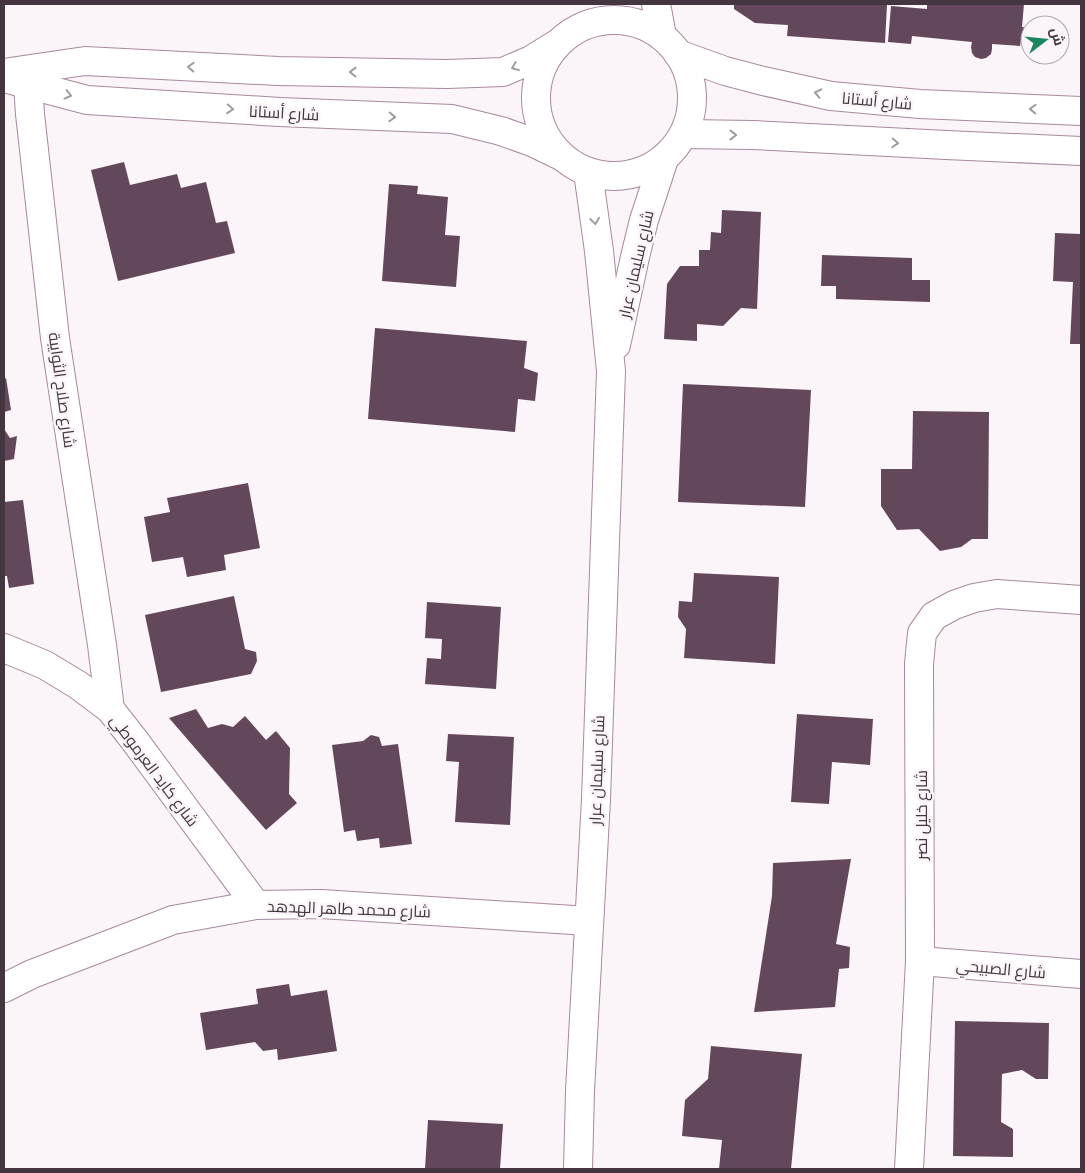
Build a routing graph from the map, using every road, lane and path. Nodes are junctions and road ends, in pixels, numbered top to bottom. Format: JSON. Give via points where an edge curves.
{"nodes":[{"id":1,"x":656,"y":4,"type":"edge"},
{"id":2,"x":584,"y":15,"type":"edge"},
{"id":3,"x":558,"y":44,"type":"junction"},
{"id":4,"x":670,"y":45,"type":"junction"},
{"id":5,"x":15,"y":76,"type":"edge"},
{"id":6,"x":1081,"y":111,"type":"edge"},
{"id":7,"x":684,"y":134,"type":"junction"},
{"id":8,"x":1081,"y":151,"type":"edge"},
{"id":9,"x":561,"y":156,"type":"junction"},
{"id":10,"x":664,"y":159,"type":"junction"},
{"id":11,"x":588,"y":172,"type":"junction"},
{"id":12,"x":611,"y":371,"type":"junction"},
{"id":13,"x":1081,"y":600,"type":"edge"},
{"id":14,"x":4,"y":648,"type":"edge"},
{"id":15,"x":110,"y":709,"type":"junction"},
{"id":16,"x":256,"y":905,"type":"junction"},
{"id":17,"x":589,"y":921,"type":"junction"},
{"id":18,"x":920,"y":961,"type":"junction"},
{"id":19,"x":1081,"y":974,"type":"edge"},
{"id":20,"x":4,"y":988,"type":"edge"},
{"id":21,"x":578,"y":1169,"type":"edge"},
{"id":22,"x":908,"y":1169,"type":"edge"}],
"edges":[{"from":1,"to":4,"type":"street"},
{"from":2,"to":3,"type":"street"},
{"from":2,"to":4,"type":"street","via":[[637,23]]},
{"from":3,"to":5,"type":"street","one_way":true,"via":[[503,72],[278,71],[85,61]]},
{"from":3,"to":9,"type":"street","via":[[541,70],[536,100],[543,131]]},
{"from":6,"to":4,"type":"street","name":"شارع أستانا","one_way":true,"via":[[920,104],[831,96],[725,71]]},
{"from":4,"to":7,"type":"street","via":[[690,79],[692,107]]},
{"from":5,"to":9,"type":"street","name":"شارع أستانا","one_way":true,"via":[[87,100],[452,119],[509,134]]},
{"from":5,"to":15,"type":"street","name":"شارع صلاح الثوايبة"},
{"from":7,"to":8,"type":"street","one_way":true},
{"from":7,"to":10,"type":"street"},
{"from":9,"to":11,"type":"street"},
{"from":10,"to":11,"type":"street","via":[[641,172],[614,177]]},
{"from":10,"to":12,"type":"street","name":"شارع سليمان عرار","via":[[635,256]]},
{"from":11,"to":12,"type":"street","name":"شارع سليمان عرار","one_way":true},
{"from":12,"to":17,"type":"street","name":"شارع سليمان عرار"},
{"from":13,"to":18,"type":"street","name":"شارع خليل نصر","via":[[997,594],[974,598],[934,616],[922,633],[919,664]]},
{"from":14,"to":15,"type":"street","name":"شارع كايد العرموطي","via":[[45,665]]},
{"from":15,"to":16,"type":"street","name":"شارع كايد العرموطي"},
{"from":16,"to":17,"type":"street","name":"شارع محمد طاهر الهدهد","via":[[321,904]]},
{"from":16,"to":20,"type":"street","name":"شارع محمد طاهر الهدهد","via":[[173,920],[32,974]]},
{"from":17,"to":21,"type":"street","name":"شارع سليمان عرار"},
{"from":18,"to":19,"type":"street","name":"شارع الصبيحي"},
{"from":18,"to":22,"type":"street","name":"شارع خليل نصر"}]}
